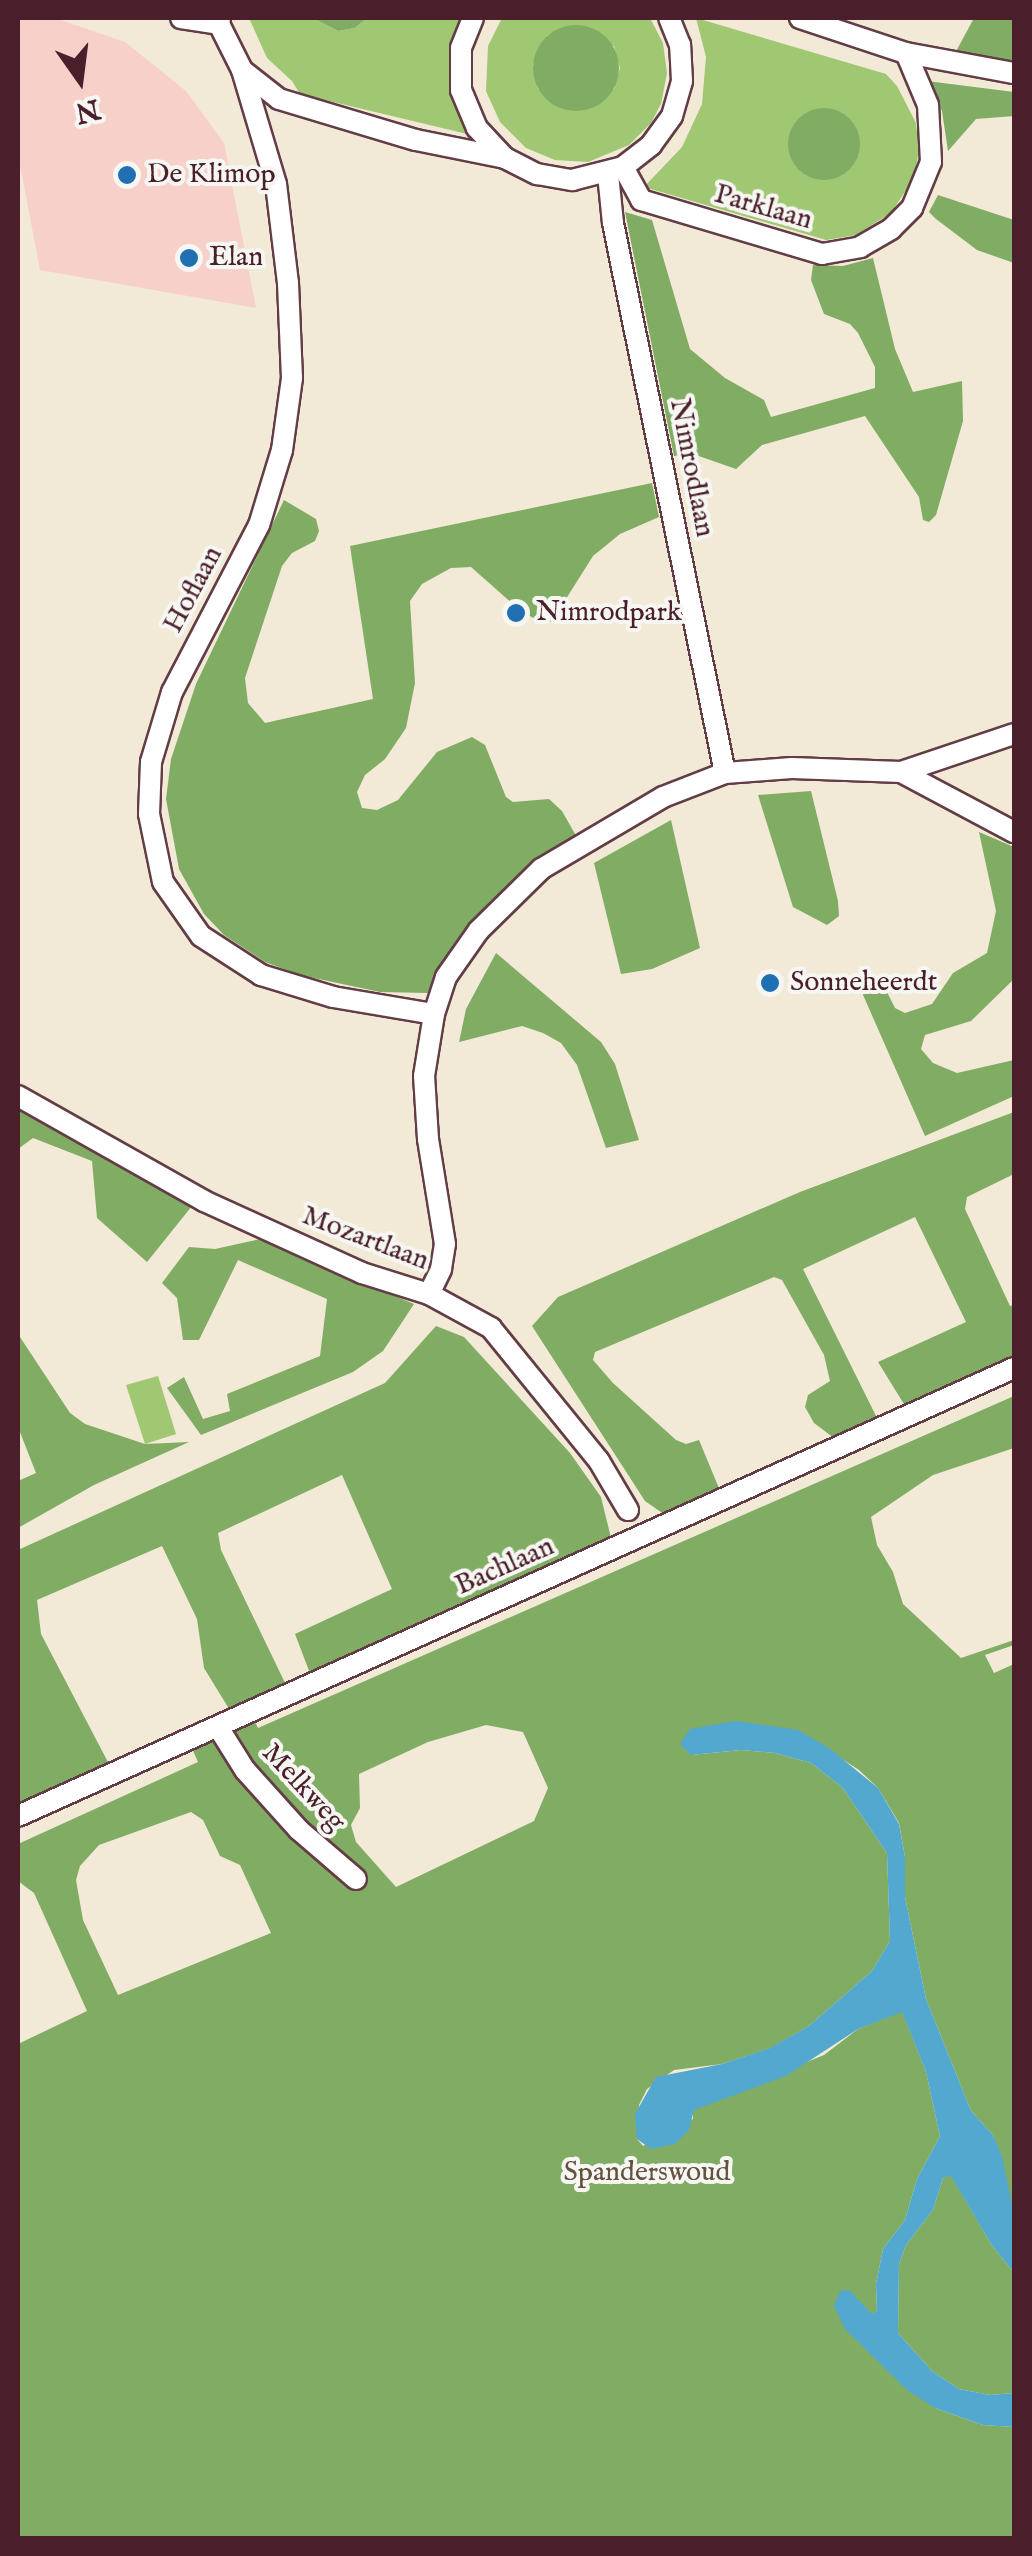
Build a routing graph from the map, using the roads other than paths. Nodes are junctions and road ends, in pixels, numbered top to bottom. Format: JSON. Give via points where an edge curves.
{"nodes":[{"id":1,"x":181,"y":18,"type":"edge"},
{"id":2,"x":474,"y":18,"type":"edge"},
{"id":3,"x":669,"y":18,"type":"edge"},
{"id":4,"x":800,"y":18,"type":"edge"},
{"id":5,"x":219,"y":21,"type":"edge"},
{"id":6,"x":906,"y":54,"type":"junction"},
{"id":7,"x":242,"y":70,"type":"junction"},
{"id":8,"x":1014,"y":73,"type":"edge"},
{"id":9,"x":505,"y":158,"type":"junction"},
{"id":10,"x":615,"y":170,"type":"junction"},
{"id":11,"x":1014,"y":734,"type":"edge"},
{"id":12,"x":901,"y":772,"type":"junction"},
{"id":13,"x":725,"y":774,"type":"junction"},
{"id":14,"x":1014,"y":832,"type":"edge"},
{"id":15,"x":434,"y":1014,"type":"junction"},
{"id":16,"x":18,"y":1096,"type":"edge"},
{"id":17,"x":429,"y":1294,"type":"junction"},
{"id":18,"x":1014,"y":1368,"type":"edge"},
{"id":19,"x":628,"y":1510,"type":"dead end"},
{"id":20,"x":218,"y":1727,"type":"junction"},
{"id":21,"x":18,"y":1816,"type":"edge"},
{"id":22,"x":356,"y":1879,"type":"dead end"}],
"edges":[{"from":1,"to":5,"type":"street"},
{"from":2,"to":9,"type":"street","via":[[462,48],[461,90],[477,128]]},
{"from":3,"to":10,"type":"street","via":[[680,44],[682,81],[672,116],[652,145]]},
{"from":4,"to":6,"type":"street"},
{"from":5,"to":7,"type":"street","name":"Hoflaan"},
{"from":6,"to":8,"type":"street"},
{"from":6,"to":10,"type":"street","name":"Parklaan","via":[[928,105],[931,162],[912,208],[860,247],[822,254],[641,200]]},
{"from":7,"to":9,"type":"street","via":[[279,99],[416,140]]},
{"from":7,"to":15,"type":"street","name":"Hoflaan","via":[[276,184],[292,378],[282,450],[259,526],[172,692],[151,762],[149,814],[163,882],[202,936],[260,975]]},
{"from":9,"to":10,"type":"street","via":[[537,174],[572,180]]},
{"from":10,"to":13,"type":"street","name":"Nimrodlaan","via":[[613,222]]},
{"from":11,"to":12,"type":"street"},
{"from":12,"to":13,"type":"street","via":[[792,768]]},
{"from":12,"to":14,"type":"street"},
{"from":13,"to":15,"type":"street","via":[[663,796],[540,869],[478,930],[446,977]]},
{"from":15,"to":17,"type":"street","via":[[425,1092],[445,1244]]},
{"from":16,"to":17,"type":"street","name":"Mozartlaan","via":[[204,1201],[362,1273]]},
{"from":17,"to":19,"type":"street","name":"Mozartlaan","via":[[491,1328],[599,1461]]},
{"from":18,"to":20,"type":"street","name":"Bachlaan"},
{"from":20,"to":21,"type":"street","name":"Bachlaan"},
{"from":20,"to":22,"type":"street","name":"Melkweg","via":[[288,1818]]}]}
